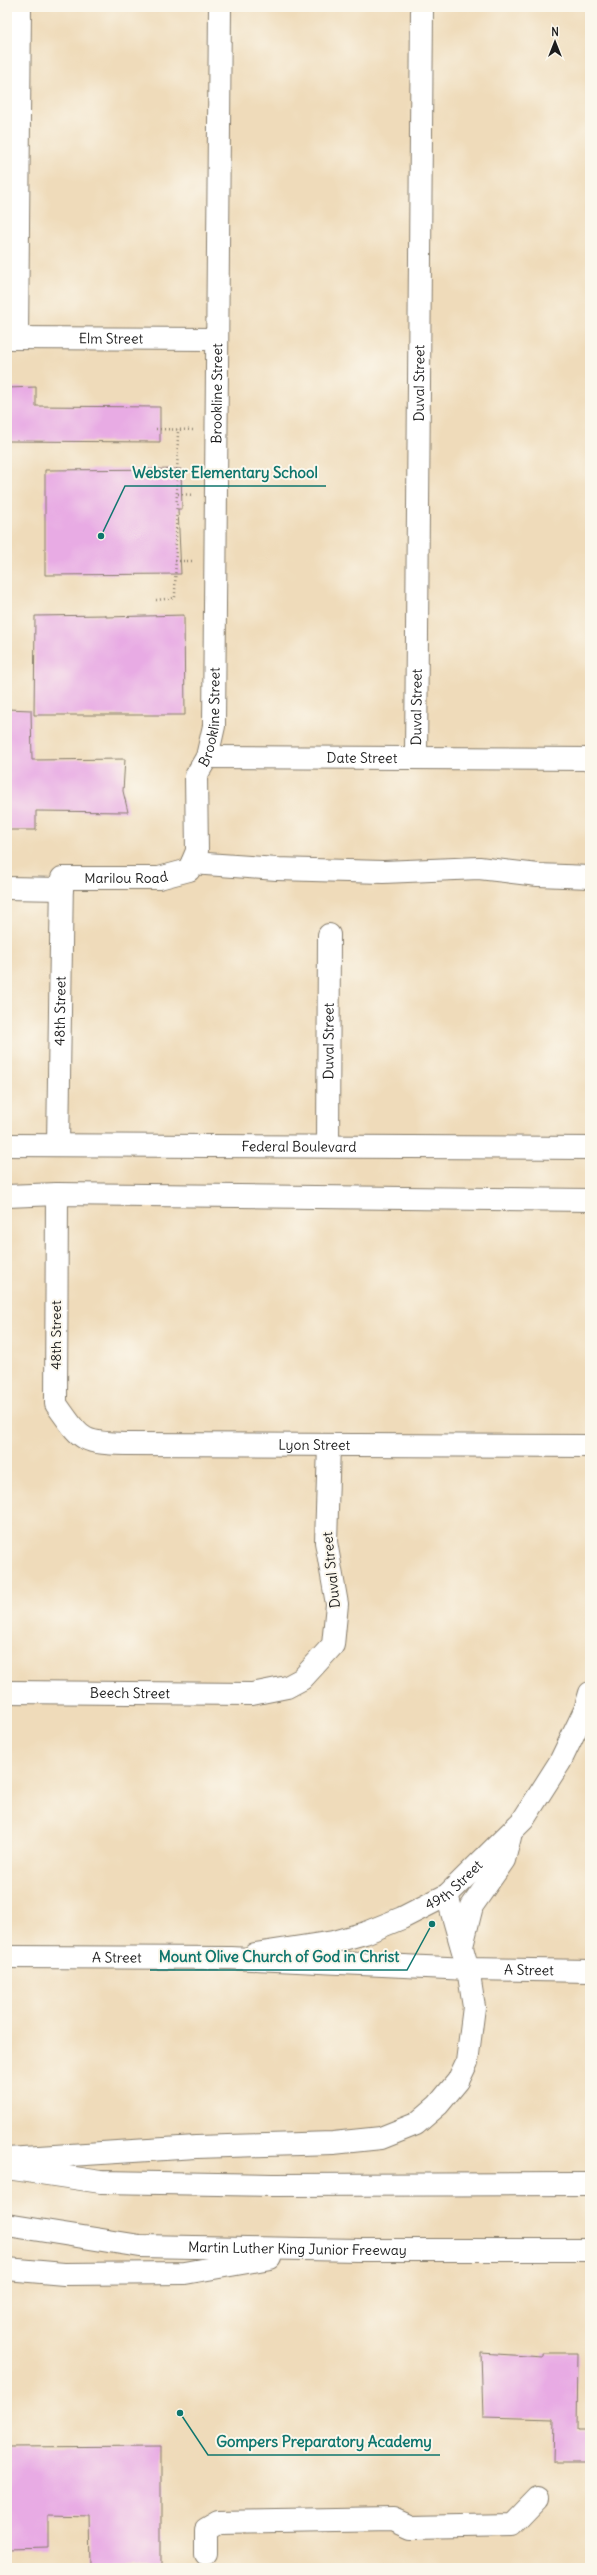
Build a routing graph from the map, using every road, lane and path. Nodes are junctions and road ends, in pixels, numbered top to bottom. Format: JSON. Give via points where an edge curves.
{"nodes":[{"id":1,"x":20,"y":7,"type":"edge"},
{"id":2,"x":220,"y":7,"type":"edge"},
{"id":3,"x":422,"y":7,"type":"edge"},
{"id":4,"x":12,"y":338,"type":"edge"},
{"id":5,"x":216,"y":339,"type":"junction"},
{"id":6,"x":156,"y":429,"type":"dead end"},
{"id":7,"x":178,"y":430,"type":"junction"},
{"id":8,"x":194,"y":430,"type":"dead end"},
{"id":9,"x":178,"y":494,"type":"junction"},
{"id":10,"x":194,"y":495,"type":"dead end"},
{"id":11,"x":175,"y":561,"type":"junction"},
{"id":12,"x":193,"y":561,"type":"dead end"},
{"id":13,"x":156,"y":600,"type":"dead end"},
{"id":14,"x":207,"y":757,"type":"junction"},
{"id":15,"x":416,"y":758,"type":"junction"},
{"id":16,"x":590,"y":759,"type":"edge"},
{"id":17,"x":190,"y":866,"type":"junction"},
{"id":18,"x":590,"y":877,"type":"edge"},
{"id":19,"x":62,"y":883,"type":"junction"},
{"id":20,"x":7,"y":888,"type":"edge"},
{"id":21,"x":329,"y":935,"type":"dead end"},
{"id":22,"x":7,"y":1145,"type":"edge"},
{"id":23,"x":58,"y":1145,"type":"junction"},
{"id":24,"x":328,"y":1146,"type":"junction"},
{"id":25,"x":590,"y":1148,"type":"edge"},
{"id":26,"x":57,"y":1194,"type":"junction"},
{"id":27,"x":7,"y":1196,"type":"edge"},
{"id":28,"x":590,"y":1200,"type":"edge"},
{"id":29,"x":56,"y":1404,"type":"joint"},
{"id":30,"x":329,"y":1445,"type":"junction"},
{"id":31,"x":590,"y":1446,"type":"edge"},
{"id":32,"x":7,"y":1692,"type":"edge"},
{"id":33,"x":590,"y":1693,"type":"edge"},
{"id":34,"x":252,"y":1694,"type":"joint"},
{"id":35,"x":511,"y":1832,"type":"junction"},
{"id":36,"x":448,"y":1895,"type":"junction"},
{"id":37,"x":462,"y":1947,"type":"junction"},
{"id":38,"x":7,"y":1957,"type":"edge"},
{"id":39,"x":230,"y":1958,"type":"junction"},
{"id":40,"x":468,"y":1969,"type":"junction"},
{"id":41,"x":590,"y":1971,"type":"edge"},
{"id":42,"x":7,"y":2159,"type":"edge"},
{"id":43,"x":7,"y":2168,"type":"edge"},
{"id":44,"x":590,"y":2184,"type":"edge"},
{"id":45,"x":7,"y":2225,"type":"edge"},
{"id":46,"x":324,"y":2249,"type":"junction"},
{"id":47,"x":590,"y":2252,"type":"edge"},
{"id":48,"x":7,"y":2270,"type":"edge"},
{"id":49,"x":538,"y":2498,"type":"dead end"},
{"id":50,"x":206,"y":2554,"type":"dead end"}],
"edges":[{"from":1,"to":4,"type":"main road"},
{"from":2,"to":5,"type":"main road","name":"Brookline Street"},
{"from":3,"to":15,"type":"main road","name":"Duval Street"},
{"from":4,"to":5,"type":"main road","name":"Elm Street"},
{"from":5,"to":14,"type":"main road","name":"Brookline Street","via":[[214,726]]},
{"from":6,"to":7,"type":"path"},
{"from":7,"to":8,"type":"path"},
{"from":7,"to":9,"type":"path"},
{"from":9,"to":10,"type":"path"},
{"from":9,"to":11,"type":"path"},
{"from":11,"to":12,"type":"path"},
{"from":11,"to":13,"type":"path","via":[[175,598]]},
{"from":14,"to":15,"type":"main road","name":"Date Street"},
{"from":14,"to":17,"type":"main road","name":"Brookline Street","via":[[196,776],[197,851]]},
{"from":15,"to":16,"type":"main road","name":"Date Street"},
{"from":17,"to":18,"type":"main road","name":"Marilou Road","via":[[384,872],[479,868],[538,875]]},
{"from":17,"to":19,"type":"main road","name":"Marilou Road","via":[[159,878]]},
{"from":19,"to":20,"type":"main road","name":"Marilou Road"},
{"from":19,"to":23,"type":"main road","name":"48th Street"},
{"from":21,"to":24,"type":"main road","name":"Duval Street"},
{"from":22,"to":23,"type":"main road","name":"Federal Boulevard"},
{"from":23,"to":24,"type":"main road","name":"Federal Boulevard"},
{"from":24,"to":25,"type":"main road","name":"Federal Boulevard"},
{"from":26,"to":27,"type":"main road"},
{"from":26,"to":28,"type":"main road"},
{"from":26,"to":29,"type":"main road","name":"48th Street"},
{"from":29,"to":30,"type":"main road","name":"Lyon Street","via":[[74,1430],[86,1440],[99,1444]]},
{"from":30,"to":31,"type":"main road","name":"Lyon Street"},
{"from":30,"to":34,"type":"main road","name":"Duval Street","via":[[326,1542],[337,1604],[333,1644],[302,1679],[287,1687]]},
{"from":32,"to":34,"type":"main road","name":"Beech Street"},
{"from":33,"to":35,"type":"main road","name":"49th Street","via":[[585,1710],[560,1762],[523,1820]]},
{"from":35,"to":36,"type":"main road","name":"49th Street"},
{"from":35,"to":37,"type":"main road","via":[[504,1860],[472,1906]]},
{"from":36,"to":37,"type":"main road"},
{"from":36,"to":39,"type":"main road","name":"49th Street","via":[[365,1933],[333,1942]]},
{"from":37,"to":40,"type":"main road"},
{"from":38,"to":39,"type":"main road","name":"A Street"},
{"from":39,"to":40,"type":"main road","name":"A Street"},
{"from":40,"to":41,"type":"main road","name":"A Street"},
{"from":40,"to":42,"type":"main road","via":[[474,2007],[467,2062],[458,2081],[438,2105],[416,2124],[381,2138],[333,2143],[196,2147]]},
{"from":43,"to":44,"type":"main road","via":[[101,2182],[272,2185]]},
{"from":45,"to":46,"type":"main road","name":"Martin Luther King Junior Freeway","via":[[140,2246]]},
{"from":46,"to":47,"type":"main road","name":"Martin Luther King Junior Freeway"},
{"from":46,"to":48,"type":"main road","via":[[185,2273],[64,2274]]},
{"from":49,"to":50,"type":"main road","via":[[512,2525],[410,2527],[393,2520],[218,2522],[206,2529]]}]}
